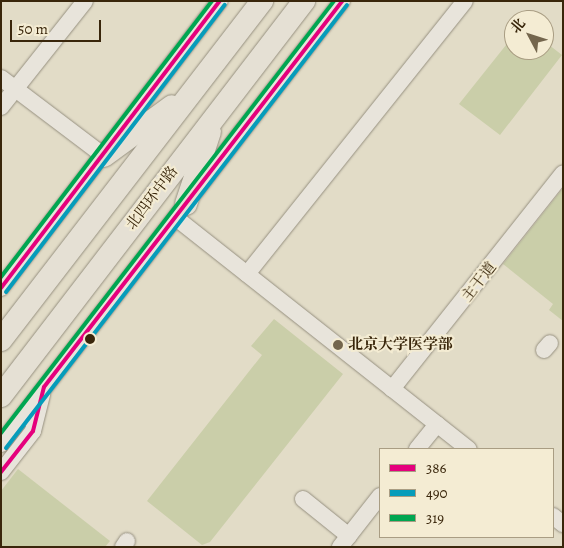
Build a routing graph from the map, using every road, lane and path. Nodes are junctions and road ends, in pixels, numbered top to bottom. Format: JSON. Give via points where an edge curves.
{"nodes":[{"id":1,"x":85,"y":1,"type":"edge"},
{"id":2,"x":220,"y":1,"type":"edge"},
{"id":3,"x":262,"y":1,"type":"edge"},
{"id":4,"x":304,"y":1,"type":"edge"},
{"id":5,"x":342,"y":1,"type":"edge"},
{"id":6,"x":465,"y":1,"type":"edge"},
{"id":7,"x":1,"y":78,"type":"edge"},
{"id":8,"x":16,"y":89,"type":"junction"},
{"id":9,"x":191,"y":92,"type":"junction"},
{"id":10,"x":1,"y":107,"type":"edge"},
{"id":11,"x":216,"y":114,"type":"junction"},
{"id":12,"x":104,"y":156,"type":"junction"},
{"id":13,"x":563,"y":173,"type":"edge"},
{"id":14,"x":181,"y":211,"type":"junction"},
{"id":15,"x":247,"y":274,"type":"junction"},
{"id":16,"x":1,"y":288,"type":"edge"},
{"id":17,"x":1,"y":340,"type":"edge"},
{"id":18,"x":44,"y":387,"type":"junction"},
{"id":19,"x":392,"y":389,"type":"junction"},
{"id":20,"x":1,"y":396,"type":"edge"},
{"id":21,"x":436,"y":424,"type":"junction"},
{"id":22,"x":1,"y":444,"type":"edge"},
{"id":23,"x":418,"y":448,"type":"edge"},
{"id":24,"x":467,"y":448,"type":"edge"},
{"id":25,"x":1,"y":472,"type":"edge"},
{"id":26,"x":379,"y":497,"type":"edge"},
{"id":27,"x":303,"y":499,"type":"dead end"},
{"id":28,"x":345,"y":541,"type":"edge"}],
"edges":[{"from":1,"to":8,"type":"street"},
{"from":2,"to":12,"type":"street"},
{"from":3,"to":9,"type":"highway"},
{"from":4,"to":11,"type":"highway","name":"北四环中路"},
{"from":5,"to":14,"type":"street","name":"北四环中路"},
{"from":6,"to":15,"type":"street"},
{"from":7,"to":8,"type":"street"},
{"from":8,"to":10,"type":"street"},
{"from":8,"to":12,"type":"street"},
{"from":9,"to":12,"type":"highway"},
{"from":9,"to":17,"type":"highway"},
{"from":11,"to":14,"type":"highway"},
{"from":11,"to":20,"type":"highway","name":"北四环中路"},
{"from":12,"to":16,"type":"street"},
{"from":13,"to":19,"type":"street","name":"主干道"},
{"from":14,"to":15,"type":"street"},
{"from":14,"to":18,"type":"street","name":"北四环中路"},
{"from":15,"to":19,"type":"street"},
{"from":18,"to":22,"type":"street","name":"北四环中路"},
{"from":18,"to":25,"type":"street","via":[[33,431]]},
{"from":19,"to":21,"type":"street"},
{"from":21,"to":23,"type":"street"},
{"from":21,"to":24,"type":"street"},
{"from":26,"to":28,"type":"street"},
{"from":27,"to":28,"type":"street"}]}
